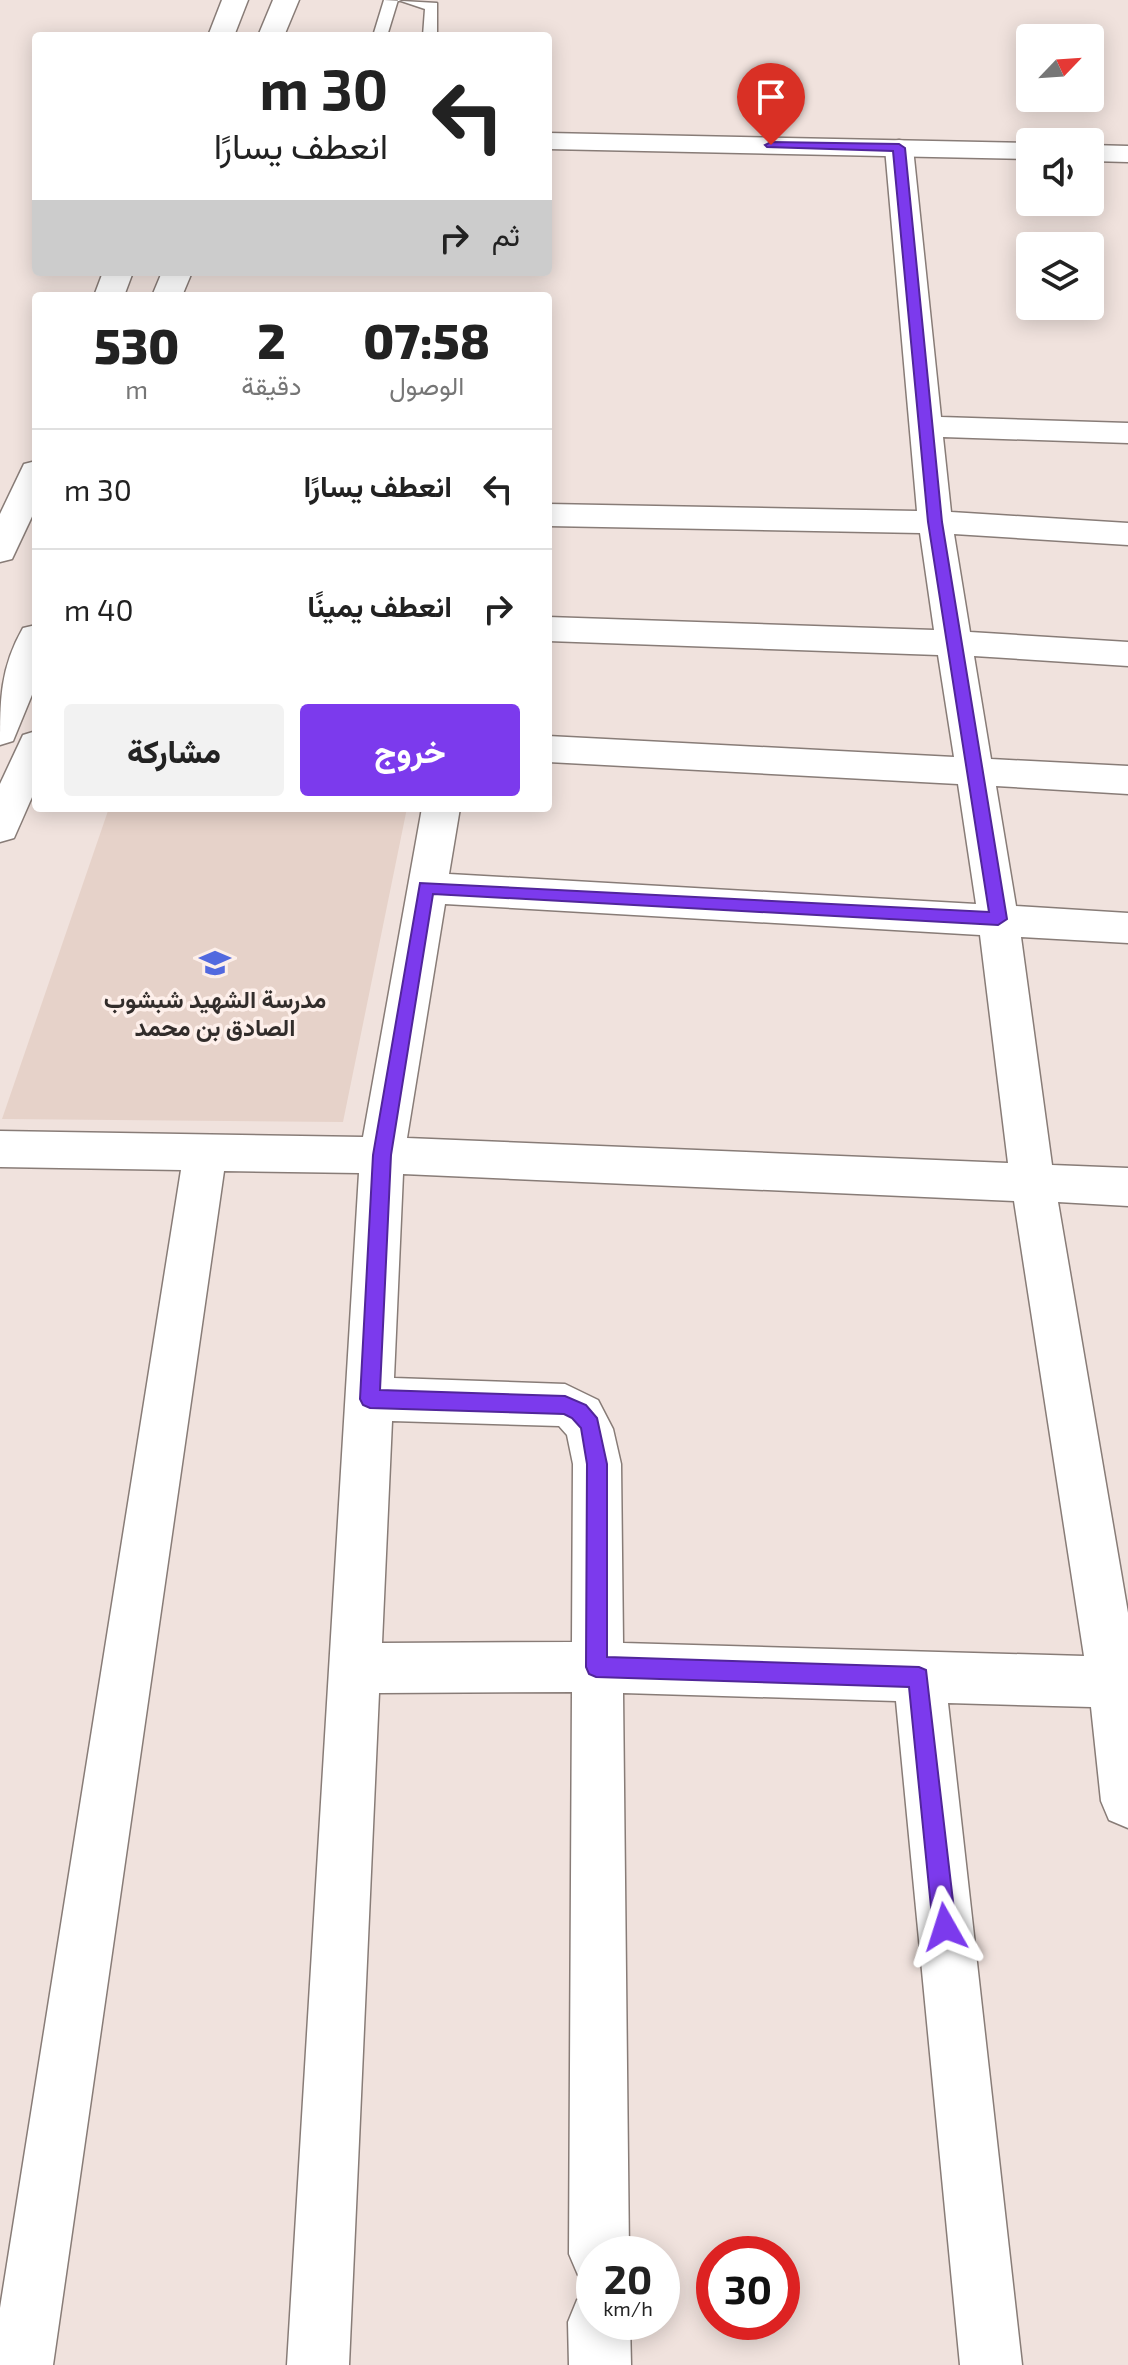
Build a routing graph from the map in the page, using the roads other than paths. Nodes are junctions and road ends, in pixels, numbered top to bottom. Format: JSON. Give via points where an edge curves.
{"nodes":[{"id":1,"x":235,"y":0,"type":"edge"},
{"id":2,"x":286,"y":0,"type":"edge"},
{"id":3,"x":391,"y":0,"type":"edge"},
{"id":4,"x":405,"y":0,"type":"edge"},
{"id":5,"x":223,"y":32,"type":"edge"},
{"id":6,"x":273,"y":32,"type":"edge"},
{"id":7,"x":381,"y":32,"type":"edge"},
{"id":8,"x":430,"y":32,"type":"edge"},
{"id":9,"x":552,"y":141,"type":"edge"},
{"id":10,"x":899,"y":148,"type":"junction"},
{"id":11,"x":1016,"y":151,"type":"edge"},
{"id":12,"x":1104,"y":153,"type":"edge"},
{"id":13,"x":1128,"y":154,"type":"edge"},
{"id":14,"x":926,"y":426,"type":"junction"},
{"id":15,"x":1128,"y":433,"type":"edge"},
{"id":16,"x":32,"y":480,"type":"edge"},
{"id":17,"x":552,"y":515,"type":"edge"},
{"id":18,"x":935,"y":522,"type":"junction"},
{"id":19,"x":1128,"y":534,"type":"edge"},
{"id":20,"x":0,"y":551,"type":"edge"},
{"id":21,"x":552,"y":629,"type":"edge"},
{"id":22,"x":954,"y":643,"type":"junction"},
{"id":23,"x":32,"y":648,"type":"edge"},
{"id":24,"x":1128,"y":654,"type":"edge"},
{"id":25,"x":0,"y":732,"type":"edge"},
{"id":26,"x":552,"y":749,"type":"edge"},
{"id":27,"x":32,"y":753,"type":"edge"},
{"id":28,"x":975,"y":769,"type":"junction"},
{"id":29,"x":1128,"y":780,"type":"edge"},
{"id":30,"x":440,"y":812,"type":"edge"},
{"id":31,"x":0,"y":828,"type":"edge"},
{"id":32,"x":426,"y":888,"type":"junction"},
{"id":33,"x":998,"y":919,"type":"junction"},
{"id":34,"x":1128,"y":928,"type":"edge"},
{"id":35,"x":0,"y":1149,"type":"edge"},
{"id":36,"x":205,"y":1154,"type":"junction"},
{"id":37,"x":382,"y":1155,"type":"junction"},
{"id":38,"x":1033,"y":1184,"type":"junction"},
{"id":39,"x":1128,"y":1187,"type":"edge"},
{"id":40,"x":370,"y":1399,"type":"junction"},
{"id":41,"x":596,"y":1667,"type":"junction"},
{"id":42,"x":355,"y":1668,"type":"junction"},
{"id":43,"x":919,"y":1677,"type":"junction"},
{"id":44,"x":1121,"y":1683,"type":"edge"},
{"id":45,"x":1128,"y":1801,"type":"edge"},
{"id":46,"x":599,"y":2236,"type":"edge"},
{"id":47,"x":599,"y":2340,"type":"edge"},
{"id":48,"x":22,"y":2365,"type":"edge"},
{"id":49,"x":318,"y":2365,"type":"edge"},
{"id":50,"x":600,"y":2365,"type":"edge"},
{"id":51,"x":991,"y":2365,"type":"edge"}],
"edges":[{"from":1,"to":5,"type":"main road"},
{"from":2,"to":6,"type":"main road"},
{"from":3,"to":7,"type":"lane"},
{"from":4,"to":8,"type":"lane","via":[[432,6]]},
{"from":9,"to":10,"type":"main road"},
{"from":10,"to":11,"type":"main road"},
{"from":10,"to":14,"type":"main road"},
{"from":12,"to":13,"type":"main road"},
{"from":14,"to":15,"type":"main road"},
{"from":14,"to":18,"type":"main road"},
{"from":16,"to":20,"type":"main road"},
{"from":17,"to":18,"type":"main road"},
{"from":18,"to":19,"type":"main road"},
{"from":18,"to":22,"type":"main road"},
{"from":21,"to":22,"type":"main road"},
{"from":22,"to":24,"type":"main road"},
{"from":22,"to":28,"type":"main road"},
{"from":23,"to":25,"type":"main road"},
{"from":26,"to":28,"type":"main road"},
{"from":27,"to":31,"type":"main road"},
{"from":28,"to":29,"type":"main road"},
{"from":28,"to":33,"type":"main road"},
{"from":30,"to":32,"type":"main road"},
{"from":32,"to":33,"type":"main road"},
{"from":32,"to":37,"type":"main road"},
{"from":33,"to":34,"type":"main road"},
{"from":33,"to":38,"type":"main road"},
{"from":35,"to":36,"type":"main road"},
{"from":36,"to":37,"type":"main road"},
{"from":36,"to":48,"type":"main road"},
{"from":37,"to":38,"type":"main road"},
{"from":37,"to":40,"type":"main road"},
{"from":38,"to":39,"type":"main road"},
{"from":38,"to":44,"type":"main road"},
{"from":40,"to":41,"type":"main road","via":[[565,1405],[590,1424],[597,1464]]},
{"from":40,"to":42,"type":"main road"},
{"from":41,"to":42,"type":"main road"},
{"from":41,"to":43,"type":"main road"},
{"from":41,"to":46,"type":"main road"},
{"from":42,"to":49,"type":"main road"},
{"from":43,"to":44,"type":"main road"},
{"from":43,"to":51,"type":"main road"},
{"from":44,"to":45,"type":"main road"},
{"from":47,"to":50,"type":"main road"}]}
